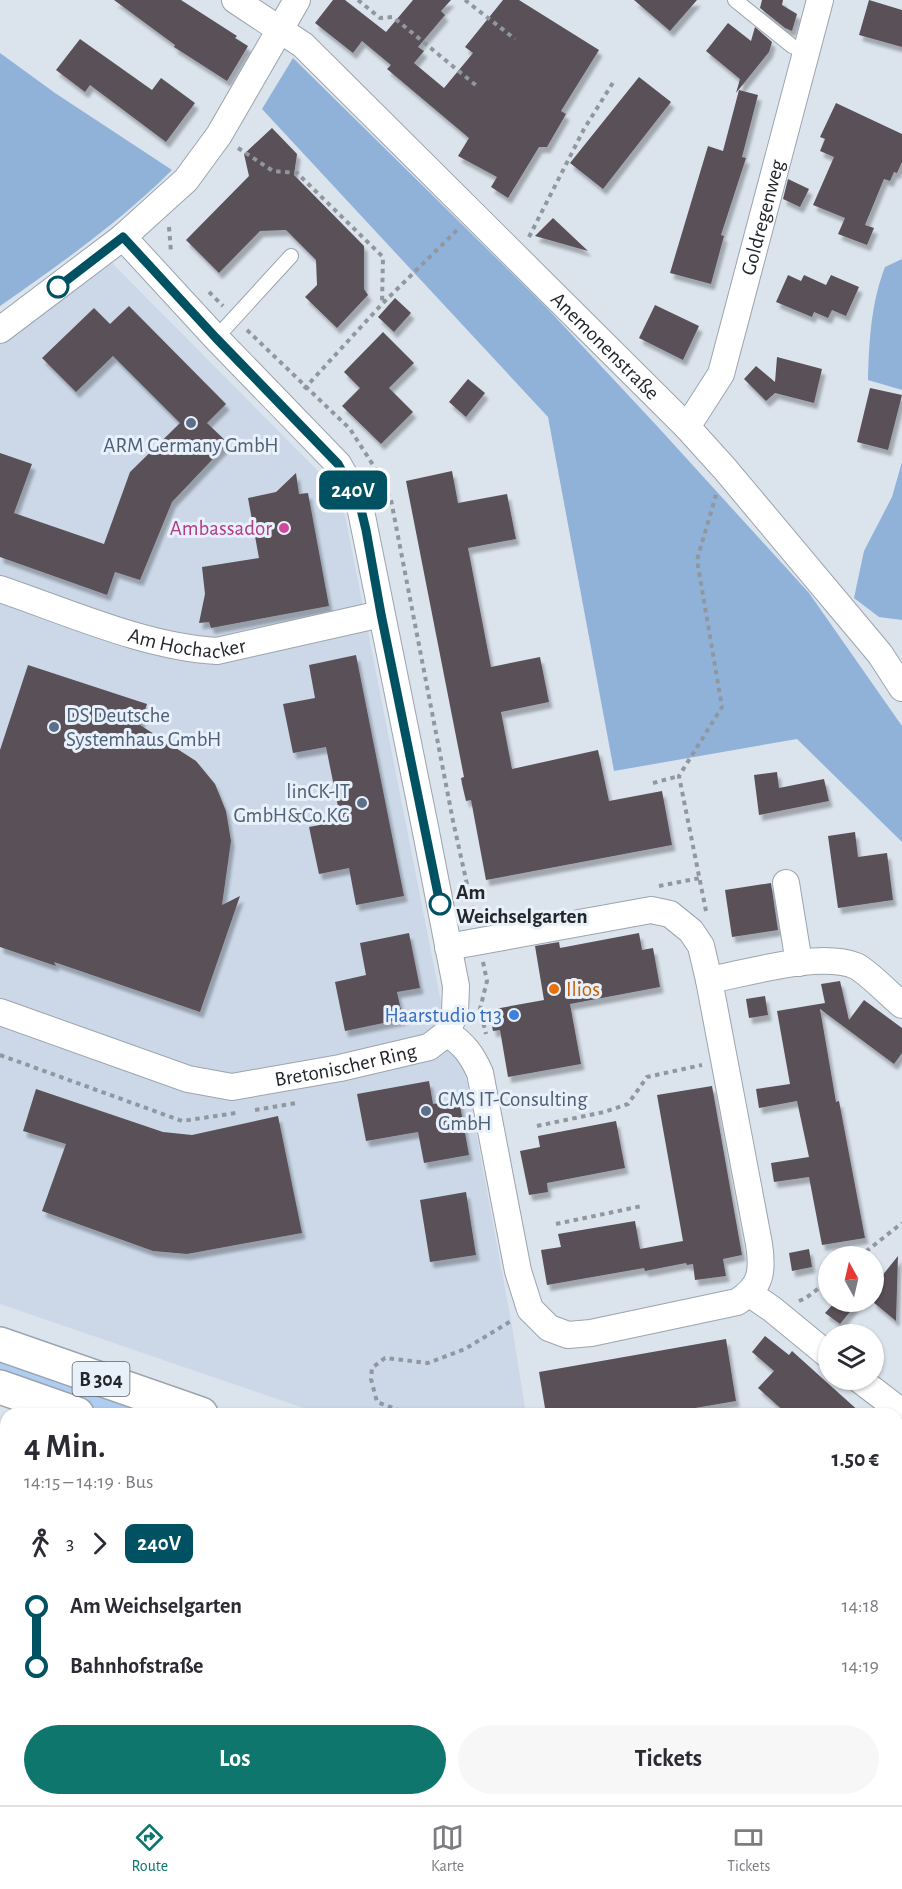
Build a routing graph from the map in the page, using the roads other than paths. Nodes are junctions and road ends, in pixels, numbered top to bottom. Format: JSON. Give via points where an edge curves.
{"nodes":[{"id":1,"x":235,"y":0,"type":"edge"},
{"id":2,"x":297,"y":0,"type":"edge"},
{"id":3,"x":735,"y":0,"type":"edge"},
{"id":4,"x":820,"y":0,"type":"edge"},
{"id":5,"x":281,"y":29,"type":"junction"},
{"id":6,"x":806,"y":52,"type":"junction"},
{"id":7,"x":123,"y":237,"type":"junction"},
{"id":8,"x":291,"y":256,"type":"dead end"},
{"id":9,"x":0,"y":330,"type":"edge"},
{"id":10,"x":216,"y":338,"type":"junction"},
{"id":11,"x":687,"y":427,"type":"junction"},
{"id":12,"x":0,"y":588,"type":"edge"},
{"id":13,"x":381,"y":614,"type":"junction"},
{"id":14,"x":891,"y":650,"type":"edge"},
{"id":15,"x":902,"y":688,"type":"edge"},
{"id":16,"x":786,"y":883,"type":"dead end"},
{"id":17,"x":448,"y":947,"type":"junction"},
{"id":18,"x":799,"y":963,"type":"junction"},
{"id":19,"x":709,"y":980,"type":"junction"},
{"id":20,"x":902,"y":1005,"type":"edge"},
{"id":21,"x":0,"y":1012,"type":"edge"},
{"id":22,"x":447,"y":1034,"type":"junction"},
{"id":23,"x":750,"y":1294,"type":"junction"},
{"id":24,"x":0,"y":1344,"type":"edge"},
{"id":25,"x":818,"y":1347,"type":"edge"},
{"id":26,"x":0,"y":1387,"type":"edge"},
{"id":27,"x":873,"y":1390,"type":"edge"},
{"id":28,"x":60,"y":1408,"type":"edge"},
{"id":29,"x":184,"y":1408,"type":"edge"},
{"id":30,"x":897,"y":1408,"type":"edge"}],
"edges":[{"from":1,"to":5,"type":"street","name":"Anemonenstraße"},
{"from":2,"to":5,"type":"street"},
{"from":3,"to":6,"type":"lane","via":[[792,46]]},
{"from":4,"to":6,"type":"street","name":"Goldregenweg"},
{"from":5,"to":7,"type":"street","via":[[219,135],[186,180]]},
{"from":5,"to":11,"type":"street","name":"Anemonenstraße","via":[[303,45],[386,126]]},
{"from":6,"to":11,"type":"street","name":"Goldregenweg","via":[[721,374]]},
{"from":7,"to":9,"type":"street"},
{"from":7,"to":10,"type":"street"},
{"from":8,"to":10,"type":"lane"},
{"from":10,"to":13,"type":"street","via":[[338,464],[359,501]]},
{"from":11,"to":14,"type":"street","name":"Anemonenstraße"},
{"from":12,"to":13,"type":"street","name":"Am Hochacker","via":[[166,644],[217,651]]},
{"from":13,"to":17,"type":"street"},
{"from":14,"to":15,"type":"street","name":"Anemonenstraße"},
{"from":16,"to":18,"type":"street"},
{"from":17,"to":19,"type":"street","via":[[651,910],[669,914],[691,932],[701,946]]},
{"from":17,"to":22,"type":"street","via":[[456,986],[455,1012]]},
{"from":18,"to":19,"type":"street"},
{"from":18,"to":20,"type":"street","via":[[835,960],[857,967]]},
{"from":19,"to":23,"type":"street","via":[[762,1266]]},
{"from":21,"to":22,"type":"street","name":"Bretonischer Ring","via":[[188,1079],[232,1087],[394,1057],[429,1047]]},
{"from":22,"to":23,"type":"street","via":[[471,1054],[480,1073],[518,1270],[530,1309],[549,1328],[568,1335],[591,1334],[737,1302]]},
{"from":23,"to":25,"type":"street"},
{"from":24,"to":29,"type":"main road","number":"B 304"},
{"from":26,"to":28,"type":"main road","number":"B 304"},
{"from":27,"to":30,"type":"street"}]}
